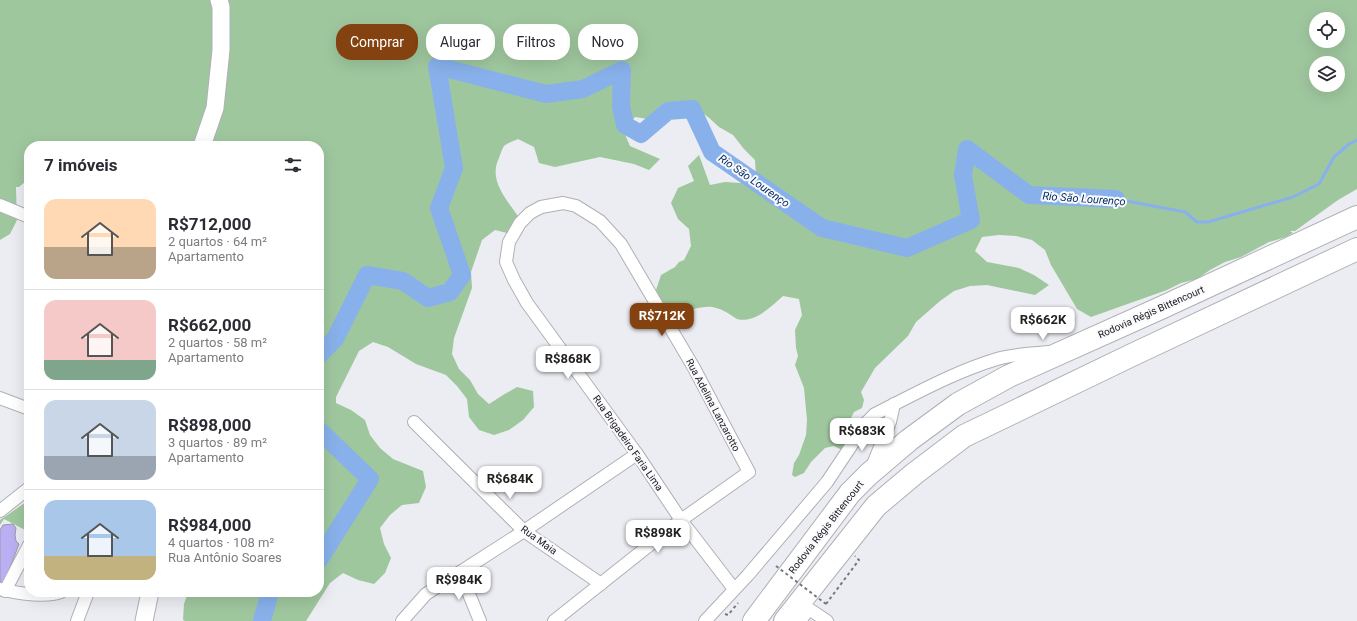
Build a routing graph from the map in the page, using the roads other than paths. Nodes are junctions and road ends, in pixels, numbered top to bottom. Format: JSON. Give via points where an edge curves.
{"nodes":[{"id":1,"x":219,"y":0,"type":"edge"},
{"id":2,"x":204,"y":141,"type":"edge"},
{"id":3,"x":0,"y":205,"type":"edge"},
{"id":4,"x":576,"y":206,"type":"joint"},
{"id":5,"x":24,"y":215,"type":"edge"},
{"id":6,"x":1357,"y":217,"type":"edge"},
{"id":7,"x":1357,"y":249,"type":"edge"},
{"id":8,"x":1064,"y":351,"type":"junction"},
{"id":9,"x":0,"y":398,"type":"edge"},
{"id":10,"x":894,"y":404,"type":"junction"},
{"id":11,"x":24,"y":407,"type":"edge"},
{"id":12,"x":1014,"y":412,"type":"junction"},
{"id":13,"x":414,"y":422,"type":"dead end"},
{"id":14,"x":637,"y":454,"type":"junction"},
{"id":15,"x":869,"y":474,"type":"junction"},
{"id":16,"x":24,"y":492,"type":"edge"},
{"id":17,"x":0,"y":511,"type":"edge"},
{"id":18,"x":831,"y":518,"type":"junction"},
{"id":19,"x":681,"y":520,"type":"junction"},
{"id":20,"x":524,"y":531,"type":"junction"},
{"id":21,"x":24,"y":553,"type":"edge"},
{"id":22,"x":460,"y":572,"type":"junction"},
{"id":23,"x":601,"y":584,"type":"junction"},
{"id":24,"x":734,"y":589,"type":"junction"},
{"id":25,"x":2,"y":590,"type":"edge"},
{"id":26,"x":24,"y":593,"type":"edge"},
{"id":27,"x":86,"y":597,"type":"edge"},
{"id":28,"x":149,"y":597,"type":"edge"},
{"id":29,"x":814,"y":609,"type":"edge"},
{"id":30,"x":77,"y":621,"type":"edge"},
{"id":31,"x":144,"y":621,"type":"edge"},
{"id":32,"x":402,"y":621,"type":"edge"},
{"id":33,"x":480,"y":621,"type":"edge"},
{"id":34,"x":554,"y":621,"type":"edge"},
{"id":35,"x":705,"y":621,"type":"edge"},
{"id":36,"x":737,"y":621,"type":"edge"},
{"id":37,"x":754,"y":621,"type":"edge"},
{"id":38,"x":785,"y":621,"type":"edge"},
{"id":39,"x":827,"y":621,"type":"edge"}],
"edges":[{"from":1,"to":2,"type":"street","via":[[221,50],[216,108]]},
{"from":3,"to":5,"type":"street"},
{"from":4,"to":14,"type":"street","name":"Rua Brigadeiro Faria Lima","via":[[553,204],[530,213],[520,222],[509,242],[506,262],[527,303]]},
{"from":4,"to":19,"type":"street","name":"Rua Adelina Lanzarotto","via":[[600,221],[621,244],[694,368],[749,471]]},
{"from":6,"to":8,"type":"highway","name":"Rodovia Régis Bittencourt"},
{"from":7,"to":12,"type":"highway"},
{"from":8,"to":10,"type":"street","via":[[998,358],[942,380]]},
{"from":8,"to":15,"type":"highway","name":"Rodovia Régis Bittencourt","via":[[1009,376],[958,404]]},
{"from":9,"to":11,"type":"street"},
{"from":10,"to":15,"type":"street","via":[[890,422]]},
{"from":10,"to":24,"type":"street","via":[[875,414],[868,422],[827,482]]},
{"from":12,"to":29,"type":"highway","via":[[980,440],[918,483],[885,515],[860,542]]},
{"from":12,"to":38,"type":"highway","via":[[964,436],[876,506]]},
{"from":13,"to":20,"type":"street","name":"Rua Maia"},
{"from":14,"to":19,"type":"street","name":"Rua Brigadeiro Faria Lima"},
{"from":14,"to":20,"type":"street"},
{"from":15,"to":18,"type":"highway","name":"Rodovia Régis Bittencourt"},
{"from":16,"to":17,"type":"street"},
{"from":18,"to":36,"type":"highway","via":[[808,539]]},
{"from":18,"to":37,"type":"highway","name":"Rodovia Régis Bittencourt"},
{"from":19,"to":23,"type":"street"},
{"from":19,"to":24,"type":"street","name":"Rua Brigadeiro Faria Lima"},
{"from":20,"to":22,"type":"street"},
{"from":20,"to":23,"type":"street","name":"Rua Maia"},
{"from":21,"to":25,"type":"street"},
{"from":22,"to":32,"type":"street","via":[[426,594]]},
{"from":22,"to":33,"type":"street"},
{"from":23,"to":34,"type":"street"},
{"from":24,"to":35,"type":"street"},
{"from":25,"to":26,"type":"street"},
{"from":27,"to":30,"type":"street"},
{"from":28,"to":31,"type":"street"},
{"from":29,"to":39,"type":"street"}]}
